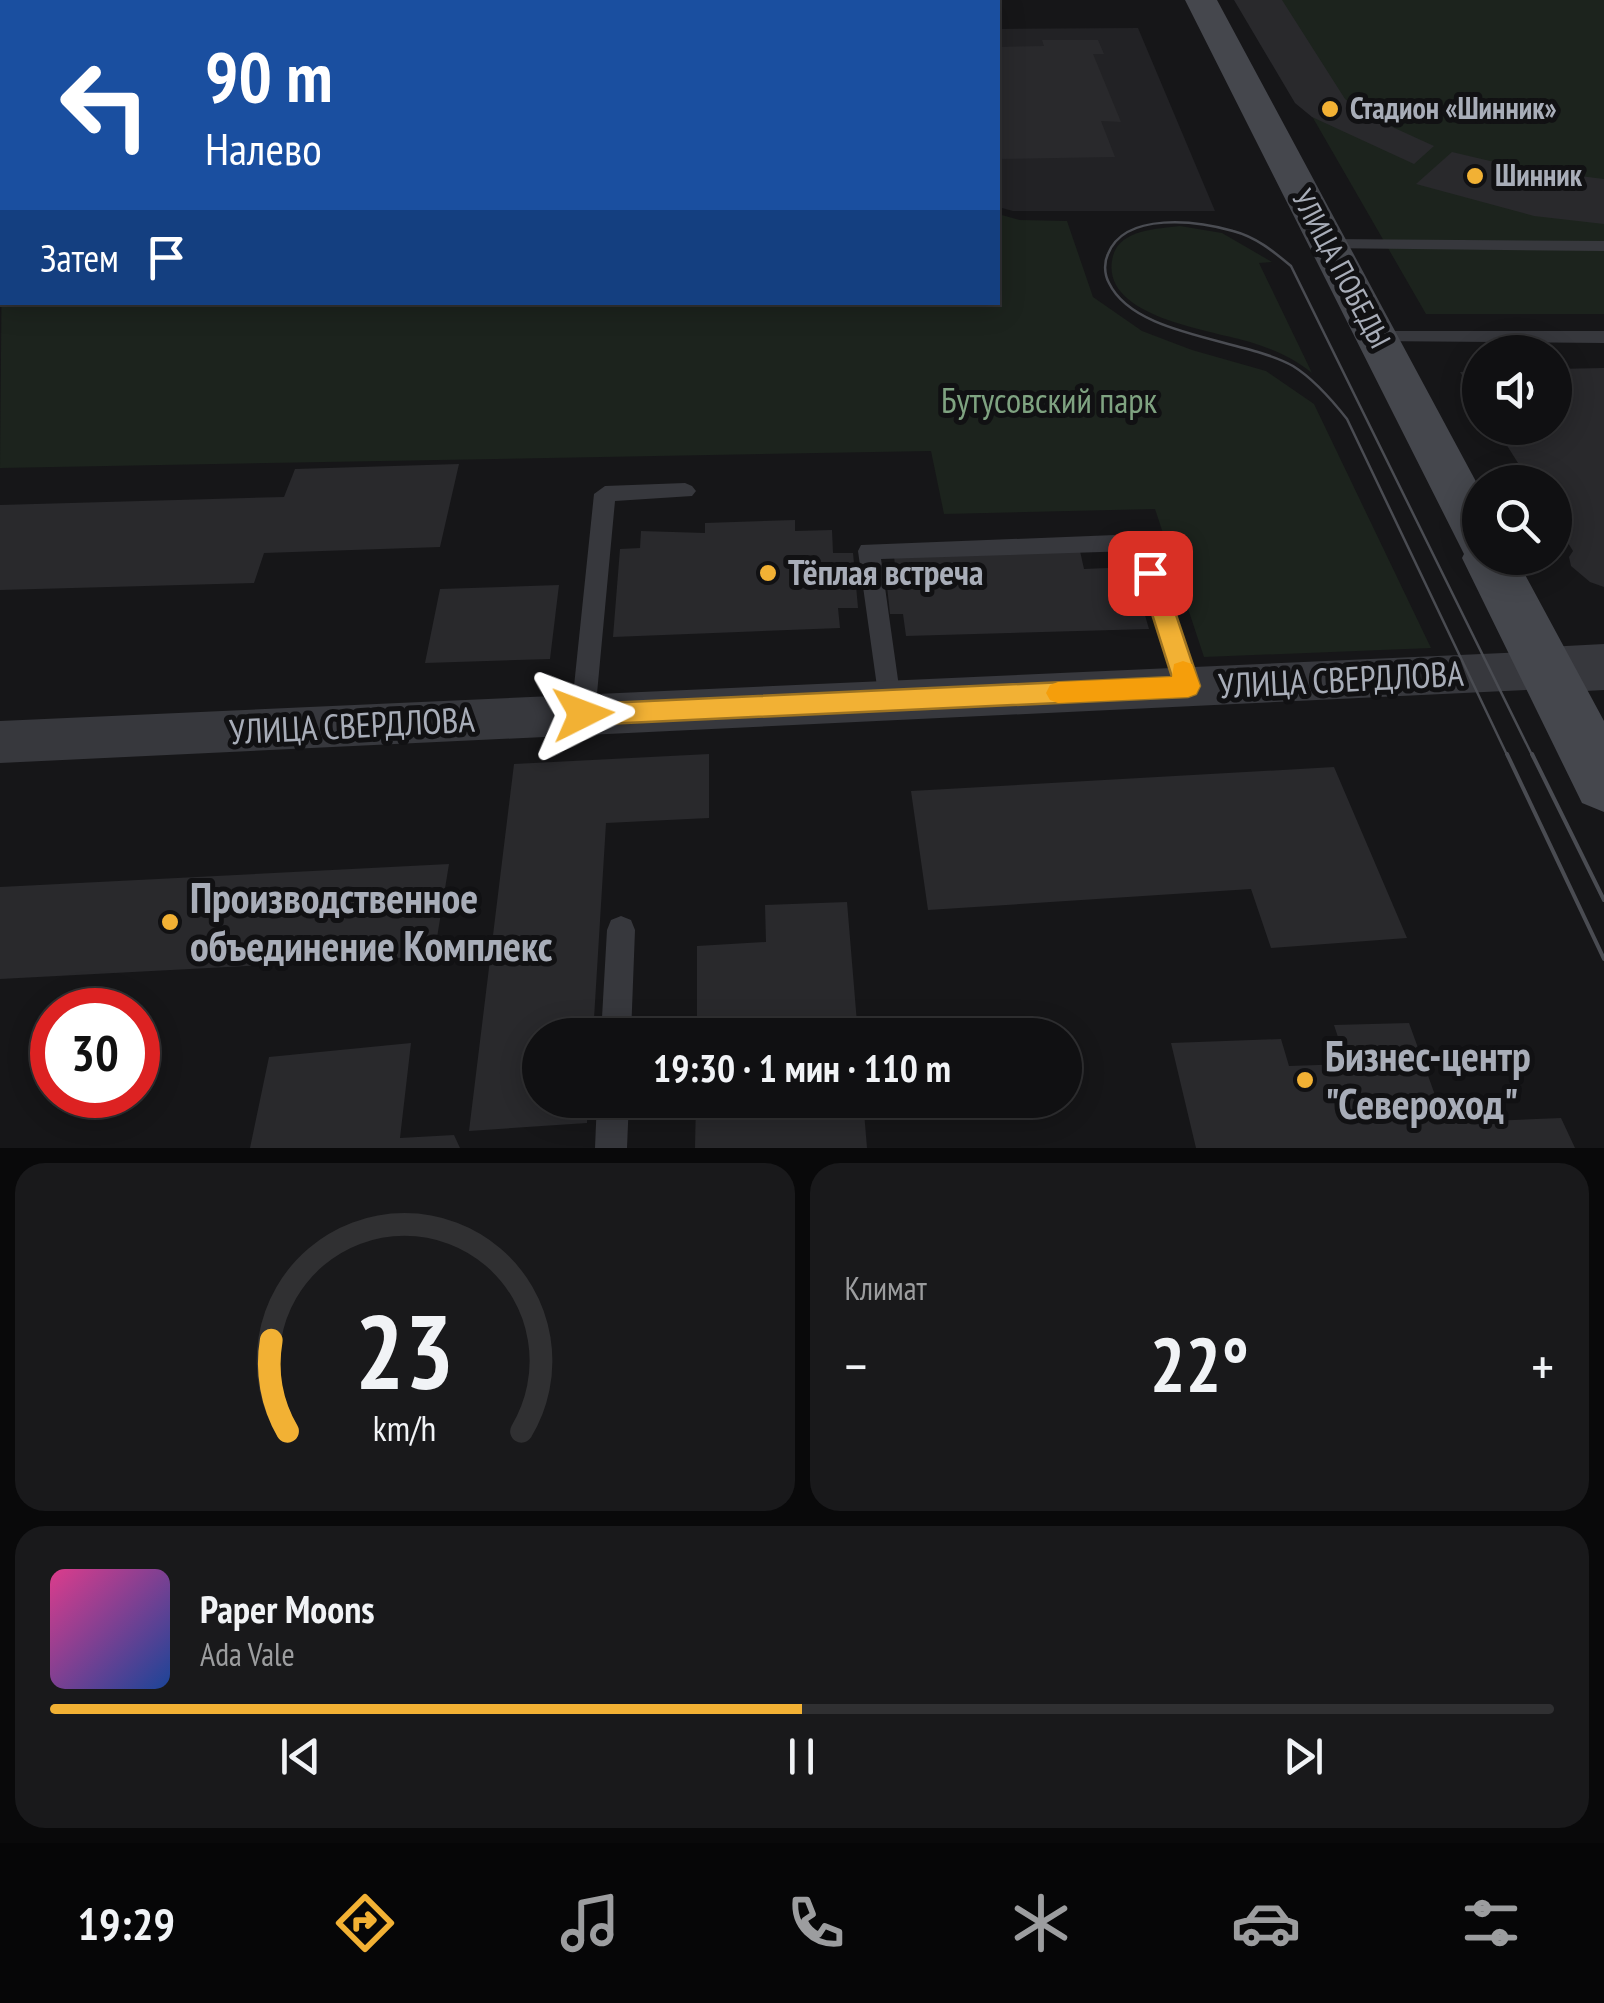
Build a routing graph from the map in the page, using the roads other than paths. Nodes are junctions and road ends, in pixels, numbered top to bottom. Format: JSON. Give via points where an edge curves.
{"nodes":[{"id":1,"x":1201,"y":0,"type":"edge"},
{"id":2,"x":1328,"y":244,"type":"junction"},
{"id":3,"x":1604,"y":246,"type":"edge"},
{"id":4,"x":1376,"y":337,"type":"junction"},
{"id":5,"x":1604,"y":337,"type":"edge"},
{"id":6,"x":685,"y":491,"type":"dead end"},
{"id":7,"x":1462,"y":504,"type":"edge"},
{"id":8,"x":1503,"y":575,"type":"edge"},
{"id":9,"x":1576,"y":668,"type":"edge"},
{"id":10,"x":1188,"y":686,"type":"junction"},
{"id":11,"x":889,"y":700,"type":"junction"},
{"id":12,"x":583,"y":714,"type":"junction"},
{"id":13,"x":0,"y":742,"type":"edge"},
{"id":14,"x":1604,"y":783,"type":"edge"},
{"id":15,"x":621,"y":930,"type":"dead end"},
{"id":16,"x":617,"y":1018,"type":"edge"},
{"id":17,"x":613,"y":1118,"type":"edge"},
{"id":18,"x":611,"y":1148,"type":"edge"}],
"edges":[{"from":1,"to":2,"type":"main road","name":"УЛИЦА ПОБЕДЫ"},
{"from":2,"to":3,"type":"lane"},
{"from":2,"to":4,"type":"main road","name":"УЛИЦА ПОБЕДЫ"},
{"from":4,"to":5,"type":"lane"},
{"from":4,"to":7,"type":"main road","name":"УЛИЦА ПОБЕДЫ"},
{"from":6,"to":12,"type":"lane","via":[[605,494]]},
{"from":8,"to":9,"type":"main road"},
{"from":9,"to":10,"type":"street","name":"УЛИЦА СВЕРДЛОВА"},
{"from":9,"to":14,"type":"main road"},
{"from":10,"to":11,"type":"street","name":"УЛИЦА СВЕРДЛОВА"},
{"from":10,"to":11,"type":"lane","via":[[1140,542],[869,551]]},
{"from":11,"to":12,"type":"street","name":"УЛИЦА СВЕРДЛОВА"},
{"from":12,"to":13,"type":"street","name":"УЛИЦА СВЕРДЛОВА"},
{"from":15,"to":16,"type":"lane"},
{"from":17,"to":18,"type":"lane"}]}
